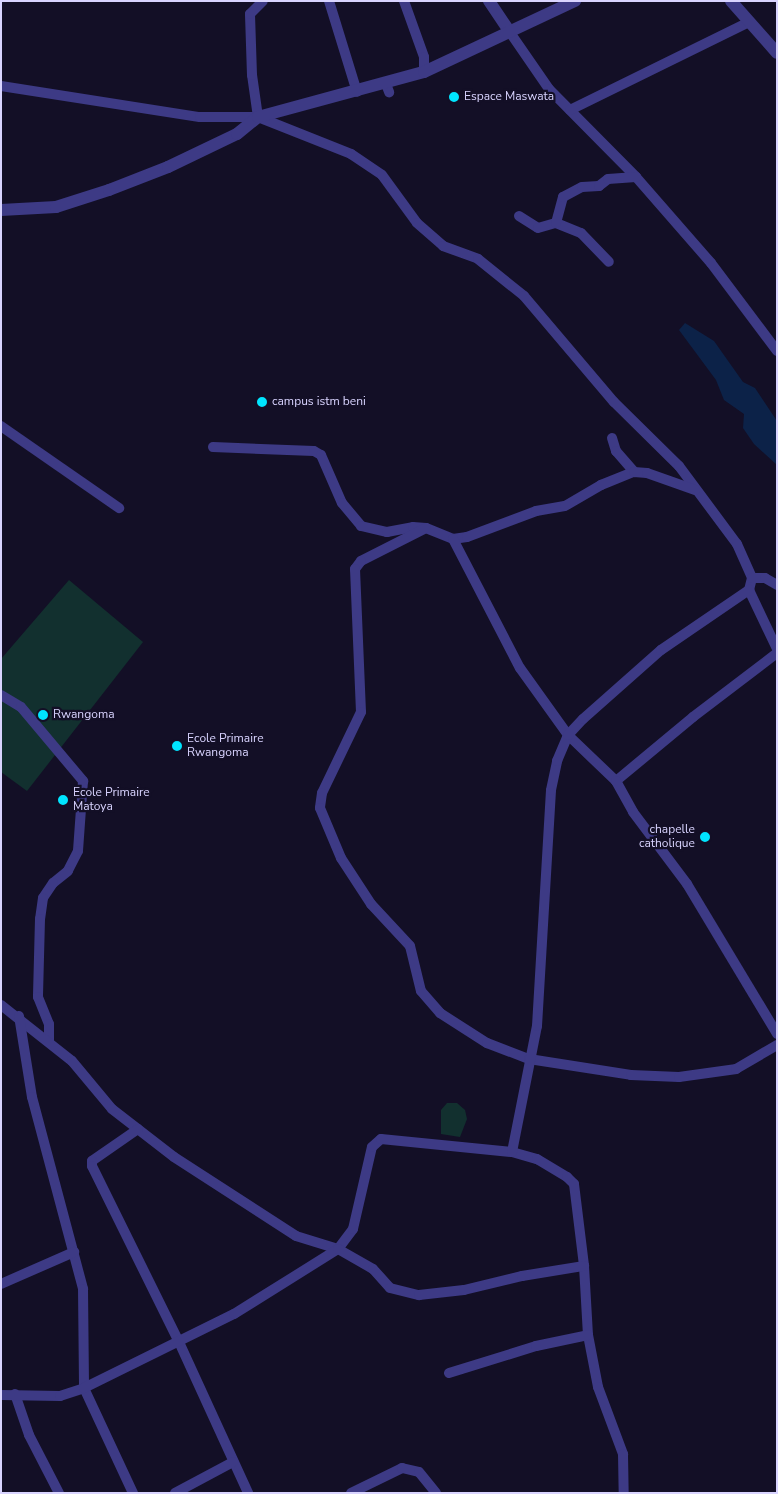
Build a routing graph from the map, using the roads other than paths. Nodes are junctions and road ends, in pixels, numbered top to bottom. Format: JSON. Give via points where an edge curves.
{"nodes":[{"id":1,"x":263,"y":1,"type":"edge"},
{"id":2,"x":329,"y":1,"type":"edge"},
{"id":3,"x":404,"y":1,"type":"edge"},
{"id":4,"x":489,"y":1,"type":"edge"},
{"id":5,"x":575,"y":1,"type":"edge"},
{"id":6,"x":731,"y":1,"type":"edge"},
{"id":7,"x":749,"y":22,"type":"junction"},
{"id":8,"x":510,"y":31,"type":"junction"},
{"id":9,"x":777,"y":53,"type":"edge"},
{"id":10,"x":424,"y":72,"type":"junction"},
{"id":11,"x":1,"y":86,"type":"edge"},
{"id":12,"x":356,"y":92,"type":"junction"},
{"id":13,"x":570,"y":110,"type":"junction"},
{"id":14,"x":258,"y":117,"type":"junction"},
{"id":15,"x":636,"y":177,"type":"junction"},
{"id":16,"x":1,"y":210,"type":"edge"},
{"id":17,"x":519,"y":216,"type":"dead end"},
{"id":18,"x":556,"y":223,"type":"junction"},
{"id":19,"x":610,"y":262,"type":"dead end"},
{"id":20,"x":777,"y":350,"type":"edge"},
{"id":21,"x":1,"y":426,"type":"edge"},
{"id":22,"x":612,"y":438,"type":"dead end"},
{"id":23,"x":213,"y":447,"type":"dead end"},
{"id":24,"x":634,"y":472,"type":"junction"},
{"id":25,"x":695,"y":490,"type":"junction"},
{"id":26,"x":118,"y":508,"type":"dead end"},
{"id":27,"x":426,"y":528,"type":"junction"},
{"id":28,"x":453,"y":539,"type":"junction"},
{"id":29,"x":752,"y":578,"type":"junction"},
{"id":30,"x":777,"y":586,"type":"edge"},
{"id":31,"x":749,"y":590,"type":"junction"},
{"id":32,"x":777,"y":648,"type":"edge"},
{"id":33,"x":777,"y":653,"type":"edge"},
{"id":34,"x":1,"y":695,"type":"edge"},
{"id":35,"x":568,"y":736,"type":"junction"},
{"id":36,"x":616,"y":781,"type":"junction"},
{"id":37,"x":1,"y":1005,"type":"edge"},
{"id":38,"x":19,"y":1016,"type":"junction"},
{"id":39,"x":777,"y":1034,"type":"edge"},
{"id":40,"x":49,"y":1042,"type":"junction"},
{"id":41,"x":777,"y":1046,"type":"edge"},
{"id":42,"x":529,"y":1060,"type":"junction"},
{"id":43,"x":138,"y":1129,"type":"junction"},
{"id":44,"x":512,"y":1152,"type":"junction"},
{"id":45,"x":338,"y":1249,"type":"junction"},
{"id":46,"x":74,"y":1252,"type":"junction"},
{"id":47,"x":584,"y":1266,"type":"junction"},
{"id":48,"x":1,"y":1284,"type":"edge"},
{"id":49,"x":588,"y":1335,"type":"junction"},
{"id":50,"x":179,"y":1342,"type":"junction"},
{"id":51,"x":449,"y":1373,"type":"dead end"},
{"id":52,"x":84,"y":1388,"type":"junction"},
{"id":53,"x":15,"y":1394,"type":"junction"},
{"id":54,"x":1,"y":1396,"type":"edge"},
{"id":55,"x":233,"y":1462,"type":"junction"},
{"id":56,"x":59,"y":1493,"type":"edge"},
{"id":57,"x":133,"y":1493,"type":"edge"},
{"id":58,"x":175,"y":1493,"type":"edge"},
{"id":59,"x":248,"y":1493,"type":"edge"},
{"id":60,"x":351,"y":1493,"type":"edge"},
{"id":61,"x":436,"y":1493,"type":"edge"},
{"id":62,"x":624,"y":1493,"type":"edge"}],
"edges":[{"from":1,"to":14,"type":"street","via":[[250,14],[252,75]]},
{"from":2,"to":12,"type":"street"},
{"from":3,"to":10,"type":"street","via":[[424,57]]},
{"from":4,"to":8,"type":"street"},
{"from":5,"to":8,"type":"street"},
{"from":6,"to":7,"type":"street"},
{"from":7,"to":9,"type":"street"},
{"from":7,"to":13,"type":"street"},
{"from":8,"to":10,"type":"street"},
{"from":8,"to":13,"type":"street","via":[[549,89]]},
{"from":10,"to":12,"type":"street","via":[[387,88]]},
{"from":11,"to":14,"type":"street","via":[[200,118]]},
{"from":12,"to":14,"type":"street"},
{"from":13,"to":15,"type":"street"},
{"from":14,"to":16,"type":"street","via":[[237,134],[109,190],[56,207]]},
{"from":14,"to":25,"type":"street","via":[[351,154],[382,176],[417,223],[443,246],[478,259],[501,275],[524,296],[638,428],[679,466]]},
{"from":15,"to":18,"type":"street","via":[[608,179],[599,186],[582,187],[564,196]]},
{"from":15,"to":20,"type":"street","via":[[711,263]]},
{"from":17,"to":18,"type":"street","via":[[538,228]]},
{"from":18,"to":19,"type":"street","via":[[581,233]]},
{"from":21,"to":26,"type":"street"},
{"from":22,"to":24,"type":"street","via":[[616,451]]},
{"from":23,"to":27,"type":"street","via":[[314,451],[321,455],[342,503],[361,526],[387,532]]},
{"from":24,"to":25,"type":"street","via":[[647,473]]},
{"from":24,"to":28,"type":"street","via":[[600,485],[565,506],[536,511],[467,537]]},
{"from":25,"to":29,"type":"street","via":[[737,544]]},
{"from":27,"to":28,"type":"street"},
{"from":27,"to":42,"type":"street","via":[[361,561],[355,569],[362,712],[322,793],[320,808],[341,858],[371,904],[410,946],[421,991],[440,1013],[487,1043]]},
{"from":28,"to":35,"type":"street","via":[[520,668]]},
{"from":29,"to":30,"type":"street","via":[[765,578]]},
{"from":29,"to":31,"type":"street"},
{"from":31,"to":32,"type":"street"},
{"from":31,"to":35,"type":"street","via":[[661,650]]},
{"from":33,"to":36,"type":"street"},
{"from":34,"to":40,"type":"street","via":[[21,707],[83,781],[78,851],[68,871],[53,883],[43,898],[41,912],[38,997],[49,1024]]},
{"from":35,"to":36,"type":"street"},
{"from":35,"to":42,"type":"street","via":[[557,761],[551,790],[541,986]]},
{"from":36,"to":39,"type":"street","via":[[632,812],[687,884]]},
{"from":37,"to":38,"type":"street"},
{"from":38,"to":40,"type":"street"},
{"from":38,"to":46,"type":"street","via":[[32,1097]]},
{"from":40,"to":43,"type":"street","via":[[72,1062],[112,1108]]},
{"from":41,"to":42,"type":"street","via":[[736,1069],[679,1077],[631,1075]]},
{"from":42,"to":44,"type":"street"},
{"from":43,"to":45,"type":"street","via":[[174,1157],[296,1236]]},
{"from":43,"to":50,"type":"street","via":[[92,1161],[92,1166]]},
{"from":44,"to":45,"type":"street","via":[[381,1139],[372,1147],[353,1229]]},
{"from":44,"to":47,"type":"street","via":[[538,1159],[574,1184]]},
{"from":45,"to":47,"type":"street","via":[[373,1269],[390,1288],[419,1295],[464,1290]]},
{"from":45,"to":50,"type":"street","via":[[234,1314]]},
{"from":46,"to":48,"type":"street"},
{"from":46,"to":52,"type":"street","via":[[83,1289]]},
{"from":47,"to":49,"type":"street"},
{"from":49,"to":51,"type":"street","via":[[536,1346]]},
{"from":49,"to":62,"type":"street","via":[[598,1387],[623,1454]]},
{"from":50,"to":52,"type":"street"},
{"from":50,"to":55,"type":"street"},
{"from":52,"to":53,"type":"street","via":[[60,1396]]},
{"from":52,"to":57,"type":"street"},
{"from":53,"to":54,"type":"street"},
{"from":53,"to":56,"type":"street","via":[[29,1435]]},
{"from":55,"to":58,"type":"street"},
{"from":55,"to":59,"type":"street"},
{"from":60,"to":61,"type":"street","via":[[402,1468],[419,1472]]}]}
